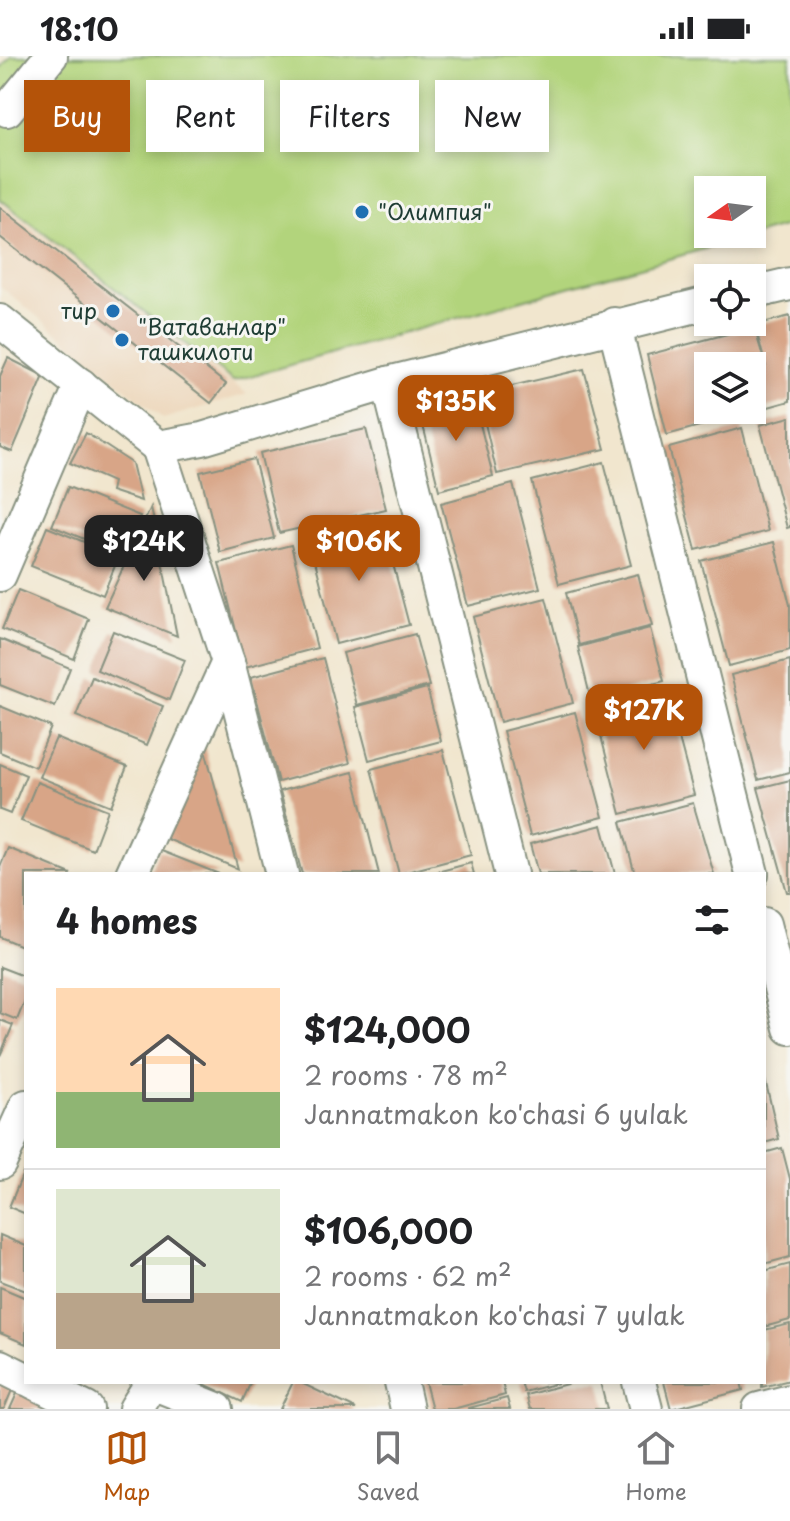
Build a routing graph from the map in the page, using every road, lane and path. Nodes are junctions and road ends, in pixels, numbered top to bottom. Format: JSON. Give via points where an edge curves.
{"nodes":[{"id":1,"x":51,"y":56,"type":"edge"},
{"id":2,"x":7,"y":110,"type":"dead end"},
{"id":3,"x":790,"y":284,"type":"edge"},
{"id":4,"x":766,"y":290,"type":"edge"},
{"id":5,"x":694,"y":306,"type":"edge"},
{"id":6,"x":0,"y":321,"type":"edge"},
{"id":7,"x":614,"y":324,"type":"junction"},
{"id":8,"x":388,"y":383,"type":"junction"},
{"id":9,"x":81,"y":385,"type":"junction"},
{"id":10,"x":158,"y":447,"type":"junction"},
{"id":11,"x":0,"y":575,"type":"edge"},
{"id":12,"x":228,"y":662,"type":"junction"},
{"id":13,"x":133,"y":872,"type":"edge"},
{"id":14,"x":281,"y":872,"type":"edge"},
{"id":15,"x":510,"y":872,"type":"edge"},
{"id":16,"x":751,"y":872,"type":"edge"},
{"id":17,"x":766,"y":932,"type":"edge"},
{"id":18,"x":790,"y":1028,"type":"edge"},
{"id":19,"x":24,"y":1110,"type":"edge"},
{"id":20,"x":0,"y":1163,"type":"edge"},
{"id":21,"x":0,"y":1366,"type":"edge"},
{"id":22,"x":24,"y":1378,"type":"edge"},
{"id":23,"x":37,"y":1384,"type":"edge"},
{"id":24,"x":151,"y":1384,"type":"edge"},
{"id":25,"x":157,"y":1384,"type":"edge"},
{"id":26,"x":401,"y":1384,"type":"edge"},
{"id":27,"x":640,"y":1384,"type":"edge"},
{"id":28,"x":790,"y":1401,"type":"edge"},
{"id":29,"x":87,"y":1409,"type":"edge"},
{"id":30,"x":135,"y":1409,"type":"edge"},
{"id":31,"x":217,"y":1409,"type":"edge"},
{"id":32,"x":407,"y":1409,"type":"edge"},
{"id":33,"x":646,"y":1409,"type":"edge"},
{"id":34,"x":759,"y":1409,"type":"edge"}],
"edges":[{"from":1,"to":2,"type":"street"},
{"from":3,"to":4,"type":"street"},
{"from":5,"to":7,"type":"street"},
{"from":6,"to":9,"type":"street"},
{"from":7,"to":8,"type":"street"},
{"from":7,"to":16,"type":"street"},
{"from":8,"to":10,"type":"street","via":[[202,439]]},
{"from":8,"to":15,"type":"street"},
{"from":9,"to":10,"type":"street"},
{"from":9,"to":11,"type":"street"},
{"from":10,"to":12,"type":"street"},
{"from":12,"to":13,"type":"street"},
{"from":12,"to":14,"type":"street"},
{"from":17,"to":18,"type":"street"},
{"from":19,"to":20,"type":"street"},
{"from":21,"to":22,"type":"street"},
{"from":23,"to":29,"type":"street"},
{"from":24,"to":30,"type":"street"},
{"from":25,"to":31,"type":"street"},
{"from":26,"to":32,"type":"street"},
{"from":27,"to":33,"type":"street"},
{"from":28,"to":34,"type":"street"}]}
